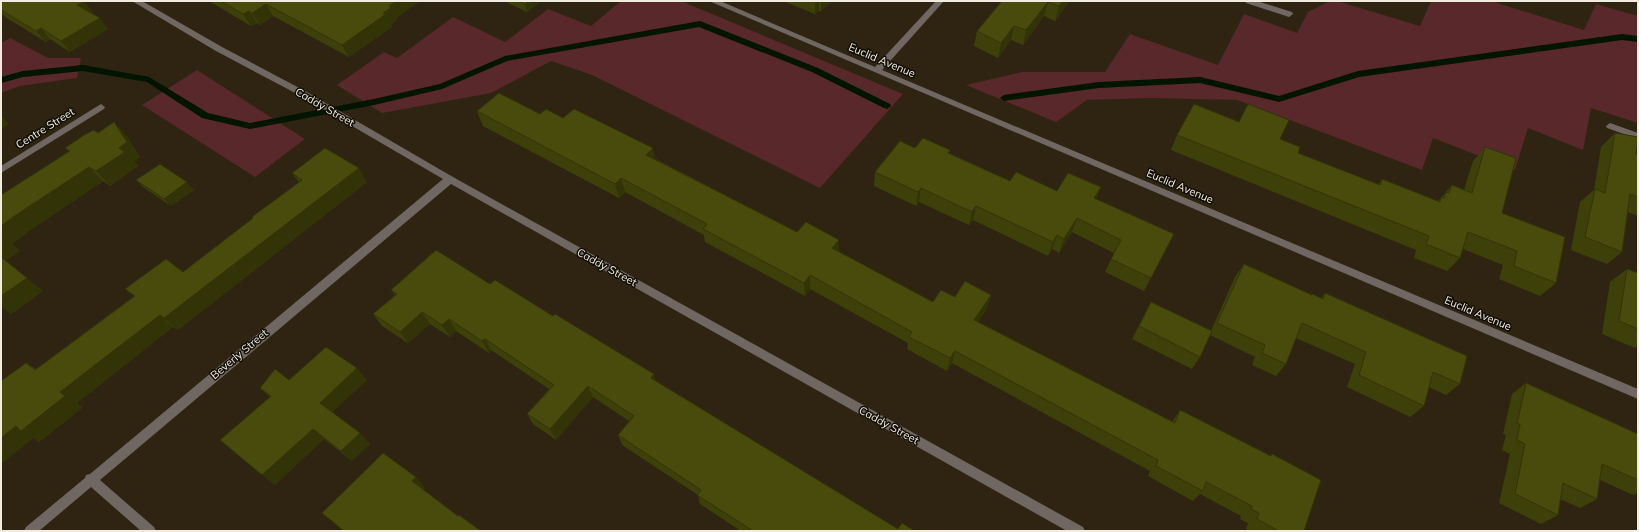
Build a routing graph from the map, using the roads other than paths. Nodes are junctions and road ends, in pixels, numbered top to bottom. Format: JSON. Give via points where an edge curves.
{"nodes":[{"id":1,"x":136,"y":1,"type":"edge"},
{"id":2,"x":713,"y":1,"type":"edge"},
{"id":3,"x":940,"y":1,"type":"edge"},
{"id":4,"x":1249,"y":1,"type":"edge"},
{"id":5,"x":1289,"y":14,"type":"dead end"},
{"id":6,"x":877,"y":70,"type":"junction"},
{"id":7,"x":101,"y":107,"type":"dead end"},
{"id":8,"x":1610,"y":126,"type":"dead end"},
{"id":9,"x":1638,"y":136,"type":"edge"},
{"id":10,"x":1,"y":170,"type":"edge"},
{"id":11,"x":450,"y":179,"type":"junction"},
{"id":12,"x":1638,"y":394,"type":"edge"},
{"id":13,"x":90,"y":480,"type":"junction"},
{"id":14,"x":30,"y":531,"type":"edge"},
{"id":15,"x":150,"y":531,"type":"edge"},
{"id":16,"x":1078,"y":531,"type":"edge"}],
"edges":[{"from":1,"to":11,"type":"street","name":"Caddy Street"},
{"from":2,"to":6,"type":"street","name":"Euclid Avenue"},
{"from":3,"to":6,"type":"street"},
{"from":4,"to":5,"type":"street"},
{"from":6,"to":12,"type":"street","name":"Euclid Avenue"},
{"from":7,"to":10,"type":"street","name":"Centre Street"},
{"from":8,"to":9,"type":"street"},
{"from":11,"to":13,"type":"street","name":"Beverly Street"},
{"from":11,"to":16,"type":"street","name":"Caddy Street"},
{"from":13,"to":14,"type":"street","name":"Beverly Street"},
{"from":13,"to":15,"type":"street"}]}
